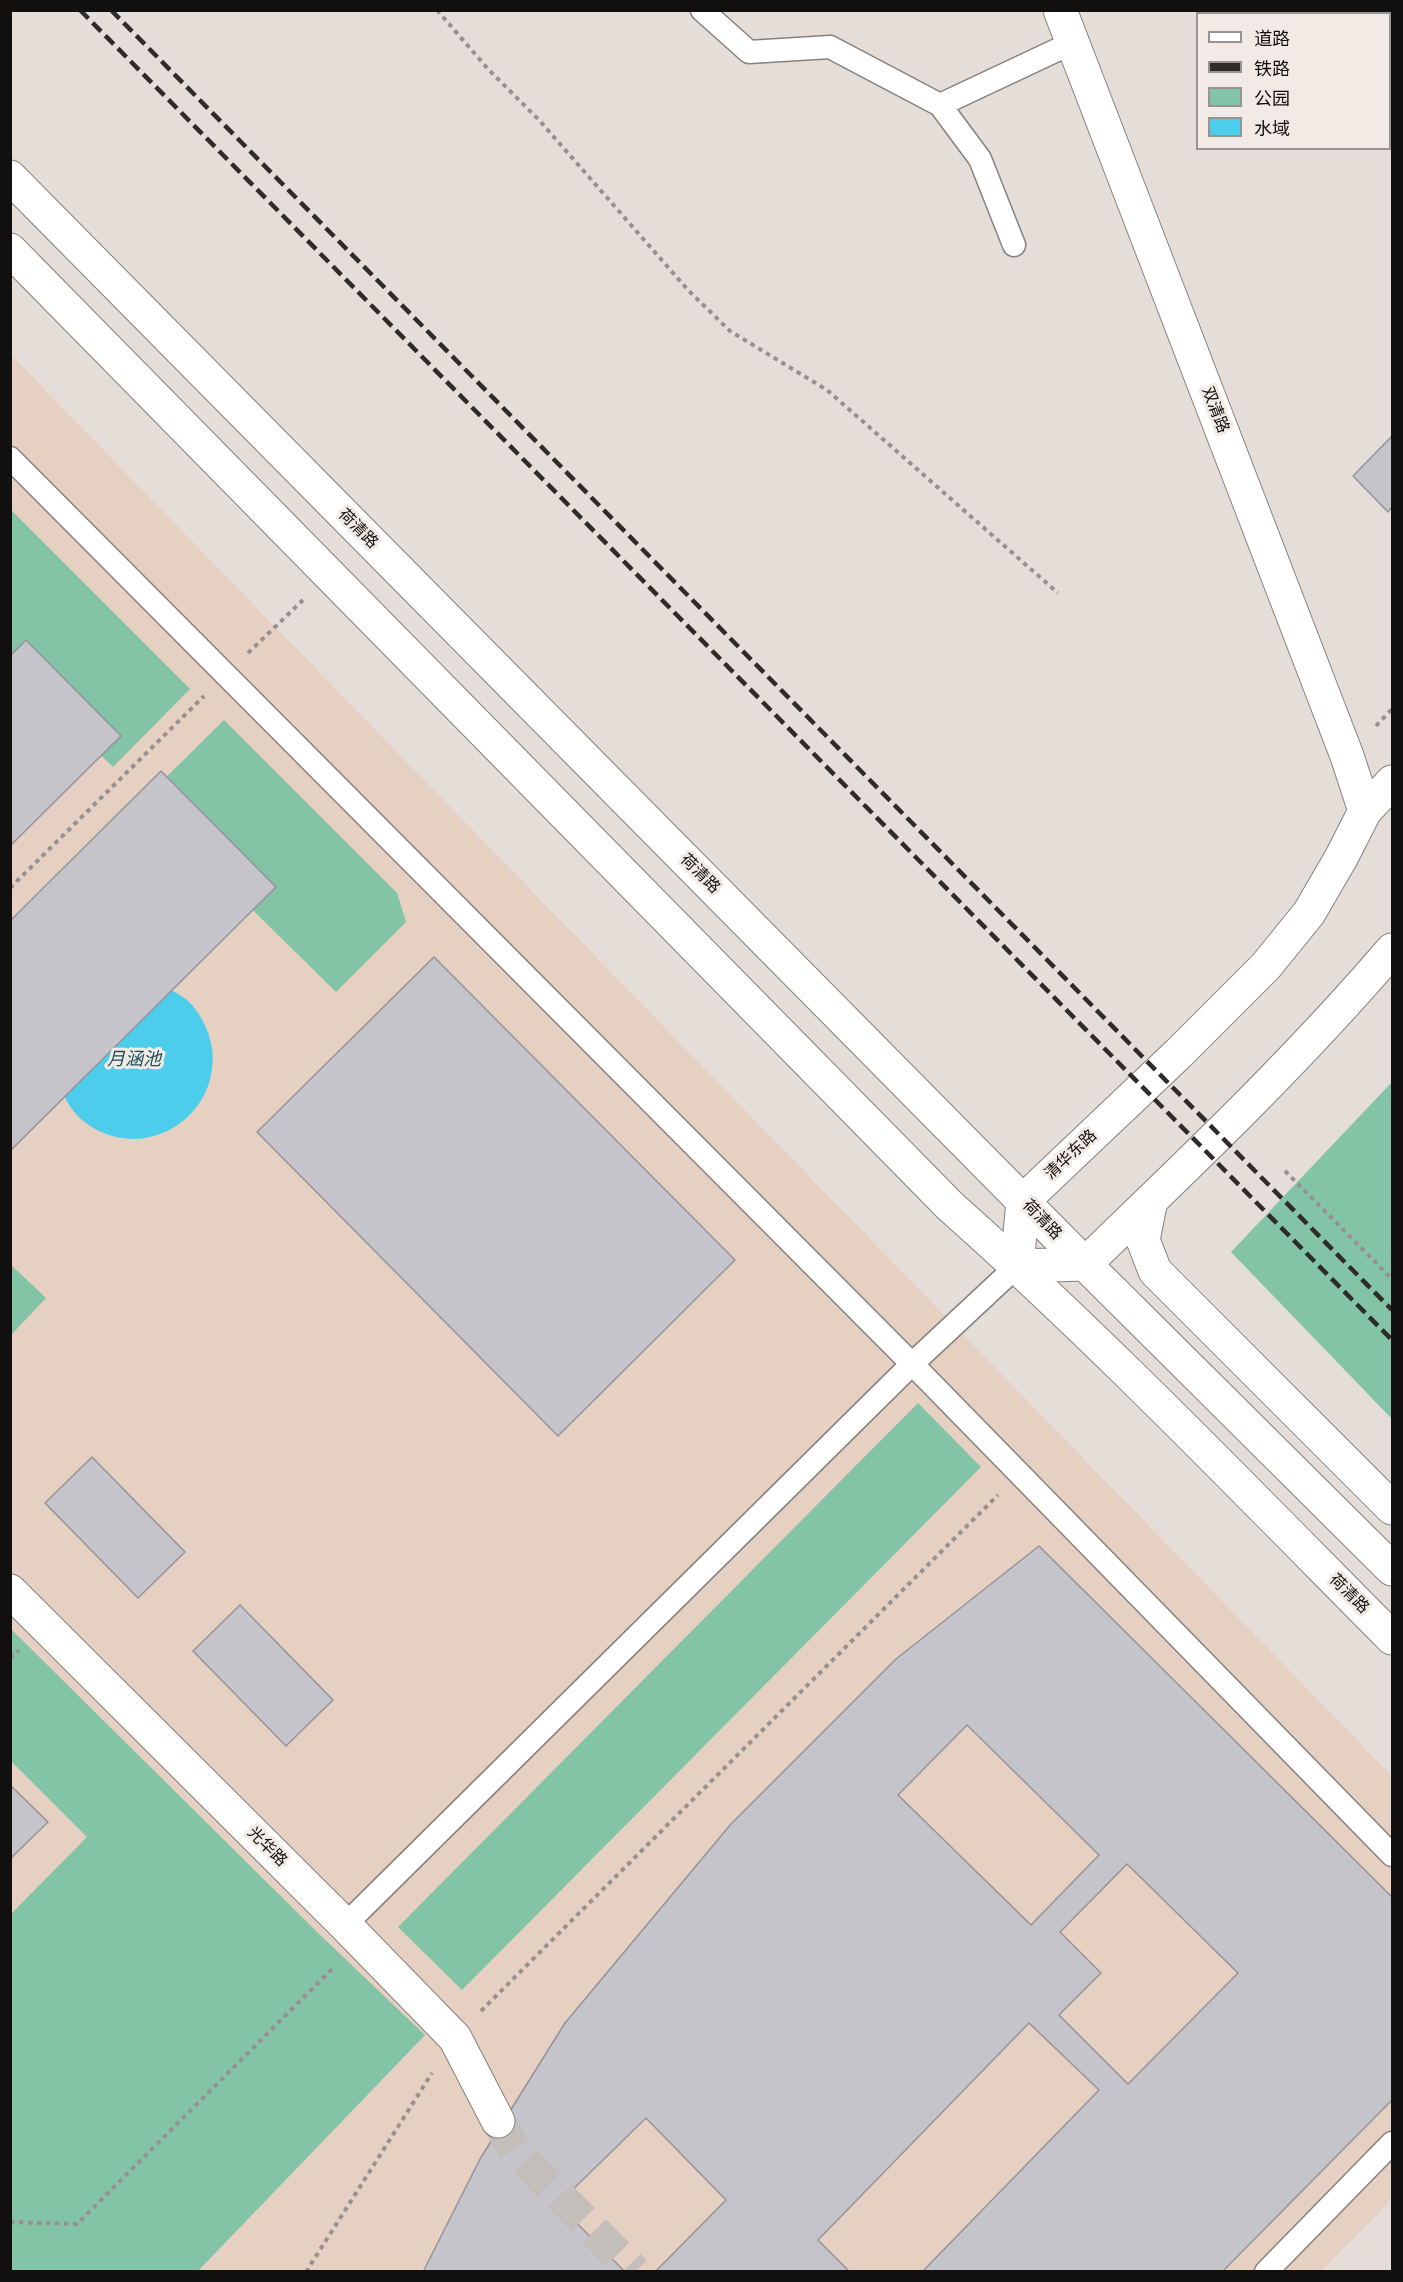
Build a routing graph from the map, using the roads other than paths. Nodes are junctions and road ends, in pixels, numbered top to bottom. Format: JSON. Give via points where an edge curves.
{"nodes":[{"id":1,"x":702,"y":10,"type":"edge"},
{"id":2,"x":1060,"y":10,"type":"edge"},
{"id":3,"x":1074,"y":42,"type":"junction"},
{"id":4,"x":940,"y":105,"type":"junction"},
{"id":5,"x":10,"y":177,"type":"edge"},
{"id":6,"x":1014,"y":245,"type":"dead end"},
{"id":7,"x":10,"y":250,"type":"edge"},
{"id":8,"x":10,"y":458,"type":"edge"},
{"id":9,"x":1392,"y":782,"type":"edge"},
{"id":10,"x":1365,"y":811,"type":"junction"},
{"id":11,"x":1392,"y":950,"type":"edge"},
{"id":12,"x":1151,"y":1200,"type":"junction"},
{"id":13,"x":1023,"y":1201,"type":"junction"},
{"id":14,"x":1085,"y":1264,"type":"junction"},
{"id":15,"x":1017,"y":1266,"type":"junction"},
{"id":16,"x":912,"y":1364,"type":"junction"},
{"id":17,"x":1392,"y":1508,"type":"edge"},
{"id":18,"x":1392,"y":1569,"type":"edge"},
{"id":19,"x":10,"y":1592,"type":"edge"},
{"id":20,"x":1392,"y":1638,"type":"edge"},
{"id":21,"x":1392,"y":1855,"type":"edge"},
{"id":22,"x":352,"y":1933,"type":"junction"},
{"id":23,"x":498,"y":2121,"type":"tunnel mouth"},
{"id":24,"x":1392,"y":2143,"type":"edge"},
{"id":25,"x":1266,"y":2271,"type":"edge"}],
"edges":[{"from":1,"to":4,"type":"lane","via":[[749,52],[830,46]]},
{"from":2,"to":3,"type":"main road","name":"双清路"},
{"from":3,"to":4,"type":"lane"},
{"from":3,"to":10,"type":"main road","name":"双清路"},
{"from":4,"to":6,"type":"lane","via":[[980,159]]},
{"from":5,"to":13,"type":"main road","name":"荷清路"},
{"from":7,"to":15,"type":"main road","name":"荷清路","via":[[950,1206]]},
{"from":8,"to":16,"type":"lane"},
{"from":9,"to":10,"type":"main road","name":"清华东路"},
{"from":10,"to":13,"type":"main road","name":"清华东路","via":[[1309,913],[1266,966]]},
{"from":11,"to":12,"type":"main road","via":[[1274,1080]]},
{"from":12,"to":14,"type":"main road"},
{"from":12,"to":17,"type":"main road","via":[[1143,1240],[1155,1271]]},
{"from":13,"to":14,"type":"main road","name":"荷清路"},
{"from":13,"to":15,"type":"main road"},
{"from":14,"to":15,"type":"main road"},
{"from":14,"to":18,"type":"main road","name":"荷清路"},
{"from":15,"to":16,"type":"lane"},
{"from":15,"to":20,"type":"main road","name":"荷清路","via":[[1112,1356]]},
{"from":16,"to":21,"type":"lane"},
{"from":16,"to":22,"type":"lane"},
{"from":19,"to":22,"type":"main road","name":"光华路"},
{"from":22,"to":23,"type":"main road","name":"光华路","via":[[455,2037]]},
{"from":24,"to":25,"type":"lane"}]}
